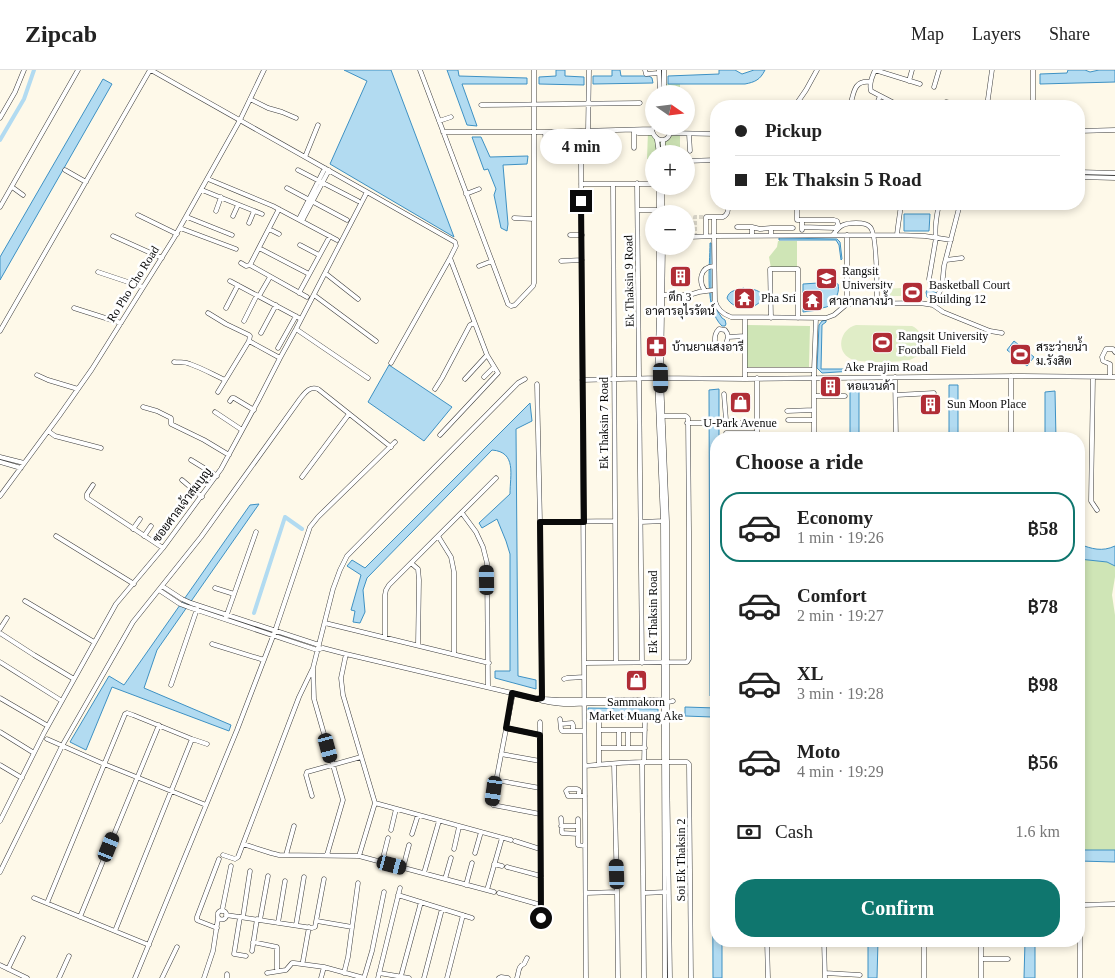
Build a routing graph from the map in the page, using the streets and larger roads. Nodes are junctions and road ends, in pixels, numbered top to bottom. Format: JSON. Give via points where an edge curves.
{"nodes":[{"id":1,"x":24,"y":70,"type":"edge"},
{"id":2,"x":78,"y":70,"type":"edge"},
{"id":3,"x":150,"y":70,"type":"edge"},
{"id":4,"x":264,"y":70,"type":"edge"},
{"id":5,"x":420,"y":70,"type":"edge"},
{"id":6,"x":534,"y":70,"type":"edge"},
{"id":7,"x":589,"y":70,"type":"edge"},
{"id":8,"x":644,"y":70,"type":"edge"},
{"id":9,"x":664,"y":70,"type":"edge"},
{"id":10,"x":817,"y":70,"type":"edge"},
{"id":11,"x":875,"y":70,"type":"edge"},
{"id":12,"x":912,"y":70,"type":"edge"},
{"id":13,"x":939,"y":70,"type":"edge"},
{"id":14,"x":992,"y":70,"type":"edge"},
{"id":15,"x":1033,"y":70,"type":"edge"},
{"id":16,"x":659,"y":72,"type":"edge"},
{"id":17,"x":662,"y":81,"type":"junction"},
{"id":18,"x":909,"y":81,"type":"junction"},
{"id":19,"x":870,"y":82,"type":"junction"},
{"id":20,"x":920,"y":84,"type":"dead end"},
{"id":21,"x":662,"y":85,"type":"edge"},
{"id":22,"x":934,"y":88,"type":"dead end"},
{"id":23,"x":880,"y":96,"type":"junction"},
{"id":24,"x":250,"y":99,"type":"junction"},
{"id":25,"x":799,"y":100,"type":"edge"},
{"id":26,"x":852,"y":100,"type":"edge"},
{"id":27,"x":878,"y":100,"type":"edge"},
{"id":28,"x":888,"y":100,"type":"edge"},
{"id":29,"x":988,"y":100,"type":"edge"},
{"id":30,"x":1033,"y":100,"type":"edge"},
{"id":31,"x":640,"y":103,"type":"dead end"},
{"id":32,"x":589,"y":104,"type":"junction"},
{"id":33,"x":481,"y":105,"type":"dead end"},
{"id":34,"x":534,"y":105,"type":"junction"},
{"id":35,"x":451,"y":117,"type":"dead end"},
{"id":36,"x":0,"y":118,"type":"edge"},
{"id":37,"x":296,"y":118,"type":"dead end"},
{"id":38,"x":240,"y":120,"type":"junction"},
{"id":39,"x":439,"y":121,"type":"junction"},
{"id":40,"x":318,"y":125,"type":"dead end"},
{"id":41,"x":1085,"y":130,"type":"edge"},
{"id":42,"x":1115,"y":130,"type":"edge"},
{"id":43,"x":581,"y":131,"type":"junction"},
{"id":44,"x":588,"y":131,"type":"junction"},
{"id":45,"x":634,"y":131,"type":"junction"},
{"id":46,"x":645,"y":131,"type":"edge"},
{"id":47,"x":443,"y":132,"type":"junction"},
{"id":48,"x":534,"y":132,"type":"junction"},
{"id":49,"x":545,"y":132,"type":"junction"},
{"id":50,"x":695,"y":134,"type":"edge"},
{"id":51,"x":710,"y":134,"type":"edge"},
{"id":52,"x":653,"y":135,"type":"edge"},
{"id":53,"x":669,"y":135,"type":"edge"},
{"id":54,"x":657,"y":140,"type":"junction"},
{"id":55,"x":663,"y":140,"type":"junction"},
{"id":56,"x":658,"y":145,"type":"edge"},
{"id":57,"x":663,"y":145,"type":"edge"},
{"id":58,"x":634,"y":148,"type":"dead end"},
{"id":59,"x":546,"y":150,"type":"dead end"},
{"id":60,"x":581,"y":153,"type":"dead end"},
{"id":61,"x":306,"y":157,"type":"junction"},
{"id":62,"x":559,"y":160,"type":"dead end"},
{"id":63,"x":695,"y":160,"type":"edge"},
{"id":64,"x":710,"y":160,"type":"edge"},
{"id":65,"x":327,"y":169,"type":"junction"},
{"id":66,"x":65,"y":170,"type":"dead end"},
{"id":67,"x":298,"y":170,"type":"dead end"},
{"id":68,"x":1085,"y":172,"type":"edge"},
{"id":69,"x":1115,"y":173,"type":"edge"},
{"id":70,"x":1085,"y":177,"type":"edge"},
{"id":71,"x":1115,"y":178,"type":"edge"},
{"id":72,"x":208,"y":179,"type":"junction"},
{"id":73,"x":86,"y":182,"type":"junction"},
{"id":74,"x":321,"y":182,"type":"junction"},
{"id":75,"x":637,"y":183,"type":"junction"},
{"id":76,"x":645,"y":183,"type":"edge"},
{"id":77,"x":581,"y":184,"type":"junction"},
{"id":78,"x":613,"y":184,"type":"junction"},
{"id":79,"x":12,"y":187,"type":"junction"},
{"id":80,"x":287,"y":188,"type":"dead end"},
{"id":81,"x":479,"y":189,"type":"dead end"},
{"id":82,"x":202,"y":190,"type":"junction"},
{"id":83,"x":368,"y":192,"type":"junction"},
{"id":84,"x":466,"y":194,"type":"junction"},
{"id":85,"x":22,"y":195,"type":"dead end"},
{"id":86,"x":221,"y":198,"type":"junction"},
{"id":87,"x":311,"y":200,"type":"junction"},
{"id":88,"x":358,"y":201,"type":"dead end"},
{"id":89,"x":238,"y":204,"type":"junction"},
{"id":90,"x":0,"y":207,"type":"edge"},
{"id":91,"x":279,"y":209,"type":"junction"},
{"id":92,"x":638,"y":210,"type":"junction"},
{"id":93,"x":728,"y":210,"type":"edge"},
{"id":94,"x":797,"y":210,"type":"edge"},
{"id":95,"x":901,"y":210,"type":"edge"},
{"id":96,"x":938,"y":210,"type":"edge"},
{"id":97,"x":958,"y":210,"type":"edge"},
{"id":98,"x":216,"y":211,"type":"dead end"},
{"id":99,"x":254,"y":211,"type":"junction"},
{"id":100,"x":645,"y":211,"type":"edge"},
{"id":101,"x":262,"y":214,"type":"dead end"},
{"id":102,"x":138,"y":215,"type":"dead end"},
{"id":103,"x":233,"y":216,"type":"dead end"},
{"id":104,"x":187,"y":217,"type":"junction"},
{"id":105,"x":714,"y":217,"type":"junction"},
{"id":106,"x":514,"y":218,"type":"dead end"},
{"id":107,"x":534,"y":218,"type":"junction"},
{"id":108,"x":300,"y":220,"type":"junction"},
{"id":109,"x":348,"y":220,"type":"dead end"},
{"id":110,"x":802,"y":220,"type":"junction"},
{"id":111,"x":249,"y":223,"type":"dead end"},
{"id":112,"x":737,"y":227,"type":"dead end"},
{"id":113,"x":752,"y":227,"type":"junction"},
{"id":114,"x":802,"y":227,"type":"junction"},
{"id":115,"x":180,"y":228,"type":"junction"},
{"id":116,"x":771,"y":228,"type":"junction"},
{"id":117,"x":794,"y":228,"type":"dead end"},
{"id":118,"x":268,"y":229,"type":"junction"},
{"id":119,"x":177,"y":234,"type":"junction"},
{"id":120,"x":279,"y":234,"type":"dead end"},
{"id":121,"x":802,"y":234,"type":"junction"},
{"id":122,"x":833,"y":234,"type":"junction"},
{"id":123,"x":874,"y":234,"type":"junction"},
{"id":124,"x":897,"y":234,"type":"junction"},
{"id":125,"x":232,"y":235,"type":"dead end"},
{"id":126,"x":582,"y":235,"type":"junction"},
{"id":127,"x":752,"y":235,"type":"junction"},
{"id":128,"x":771,"y":235,"type":"junction"},
{"id":129,"x":847,"y":235,"type":"junction"},
{"id":130,"x":114,"y":236,"type":"dead end"},
{"id":131,"x":330,"y":236,"type":"junction"},
{"id":132,"x":570,"y":236,"type":"dead end"},
{"id":133,"x":706,"y":236,"type":"junction"},
{"id":134,"x":714,"y":236,"type":"junction"},
{"id":135,"x":695,"y":237,"type":"edge"},
{"id":136,"x":936,"y":238,"type":"junction"},
{"id":137,"x":337,"y":240,"type":"dead end"},
{"id":138,"x":951,"y":240,"type":"junction"},
{"id":139,"x":300,"y":246,"type":"dead end"},
{"id":140,"x":259,"y":248,"type":"junction"},
{"id":141,"x":236,"y":249,"type":"dead end"},
{"id":142,"x":319,"y":255,"type":"junction"},
{"id":143,"x":661,"y":255,"type":"edge"},
{"id":144,"x":162,"y":258,"type":"junction"},
{"id":145,"x":450,"y":258,"type":"junction"},
{"id":146,"x":962,"y":258,"type":"dead end"},
{"id":147,"x":582,"y":260,"type":"junction"},
{"id":148,"x":946,"y":260,"type":"junction"},
{"id":149,"x":492,"y":261,"type":"junction"},
{"id":150,"x":561,"y":261,"type":"dead end"},
{"id":151,"x":241,"y":263,"type":"dead end"},
{"id":152,"x":250,"y":265,"type":"junction"},
{"id":153,"x":479,"y":266,"type":"dead end"},
{"id":154,"x":712,"y":266,"type":"junction"},
{"id":155,"x":98,"y":272,"type":"dead end"},
{"id":156,"x":325,"y":273,"type":"junction"},
{"id":157,"x":309,"y":274,"type":"junction"},
{"id":158,"x":270,"y":277,"type":"junction"},
{"id":159,"x":230,"y":281,"type":"dead end"},
{"id":160,"x":238,"y":285,"type":"junction"},
{"id":161,"x":144,"y":287,"type":"junction"},
{"id":162,"x":941,"y":289,"type":"junction"},
{"id":163,"x":710,"y":290,"type":"junction"},
{"id":164,"x":299,"y":292,"type":"junction"},
{"id":165,"x":314,"y":295,"type":"junction"},
{"id":166,"x":661,"y":295,"type":"junction"},
{"id":167,"x":258,"y":296,"type":"junction"},
{"id":168,"x":308,"y":297,"type":"dead end"},
{"id":169,"x":358,"y":299,"type":"dead end"},
{"id":170,"x":877,"y":303,"type":"junction"},
{"id":171,"x":934,"y":303,"type":"junction"},
{"id":172,"x":846,"y":304,"type":"junction"},
{"id":173,"x":276,"y":305,"type":"junction"},
{"id":174,"x":74,"y":308,"type":"dead end"},
{"id":175,"x":226,"y":308,"type":"dead end"},
{"id":176,"x":208,"y":314,"type":"dead end"},
{"id":177,"x":296,"y":316,"type":"junction"},
{"id":178,"x":745,"y":318,"type":"junction"},
{"id":179,"x":771,"y":318,"type":"junction"},
{"id":180,"x":798,"y":318,"type":"junction"},
{"id":181,"x":816,"y":318,"type":"junction"},
{"id":182,"x":301,"y":319,"type":"junction"},
{"id":183,"x":244,"y":321,"type":"dead end"},
{"id":184,"x":121,"y":323,"type":"junction"},
{"id":185,"x":474,"y":323,"type":"junction"},
{"id":186,"x":296,"y":329,"type":"junction"},
{"id":187,"x":0,"y":331,"type":"edge"},
{"id":188,"x":1002,"y":332,"type":"dead end"},
{"id":189,"x":262,"y":333,"type":"dead end"},
{"id":190,"x":745,"y":336,"type":"junction"},
{"id":191,"x":728,"y":337,"type":"junction"},
{"id":192,"x":249,"y":341,"type":"junction"},
{"id":193,"x":376,"y":341,"type":"dead end"},
{"id":194,"x":278,"y":348,"type":"dead end"},
{"id":195,"x":1115,"y":352,"type":"edge"},
{"id":196,"x":487,"y":355,"type":"junction"},
{"id":197,"x":280,"y":358,"type":"junction"},
{"id":198,"x":174,"y":362,"type":"dead end"},
{"id":199,"x":1115,"y":362,"type":"edge"},
{"id":200,"x":391,"y":363,"type":"dead end"},
{"id":201,"x":1110,"y":364,"type":"junction"},
{"id":202,"x":493,"y":368,"type":"junction"},
{"id":203,"x":745,"y":370,"type":"junction"},
{"id":204,"x":814,"y":370,"type":"junction"},
{"id":205,"x":37,"y":375,"type":"dead end"},
{"id":206,"x":1011,"y":376,"type":"junction"},
{"id":207,"x":484,"y":377,"type":"dead end"},
{"id":208,"x":895,"y":377,"type":"junction"},
{"id":209,"x":1093,"y":377,"type":"junction"},
{"id":210,"x":368,"y":378,"type":"dead end"},
{"id":211,"x":640,"y":378,"type":"junction"},
{"id":212,"x":659,"y":378,"type":"junction"},
{"id":213,"x":757,"y":378,"type":"junction"},
{"id":214,"x":814,"y":378,"type":"junction"},
{"id":215,"x":1112,"y":378,"type":"edge"},
{"id":216,"x":465,"y":379,"type":"dead end"},
{"id":217,"x":525,"y":379,"type":"dead end"},
{"id":218,"x":614,"y":379,"type":"junction"},
{"id":219,"x":744,"y":379,"type":"junction"},
{"id":220,"x":225,"y":380,"type":"junction"},
{"id":221,"x":582,"y":380,"type":"junction"},
{"id":222,"x":537,"y":384,"type":"dead end"},
{"id":223,"x":78,"y":389,"type":"junction"},
{"id":224,"x":435,"y":389,"type":"dead end"},
{"id":225,"x":218,"y":392,"type":"dead end"},
{"id":226,"x":934,"y":393,"type":"dead end"},
{"id":227,"x":724,"y":394,"type":"dead end"},
{"id":228,"x":896,"y":395,"type":"junction"},
{"id":229,"x":814,"y":396,"type":"junction"},
{"id":230,"x":845,"y":396,"type":"dead end"},
{"id":231,"x":230,"y":401,"type":"dead end"},
{"id":232,"x":143,"y":407,"type":"dead end"},
{"id":233,"x":254,"y":410,"type":"junction"},
{"id":234,"x":814,"y":410,"type":"junction"},
{"id":235,"x":787,"y":411,"type":"dead end"},
{"id":236,"x":216,"y":412,"type":"dead end"},
{"id":237,"x":349,"y":414,"type":"junction"},
{"id":238,"x":660,"y":416,"type":"junction"},
{"id":239,"x":788,"y":420,"type":"dead end"},
{"id":240,"x":814,"y":420,"type":"junction"},
{"id":241,"x":757,"y":422,"type":"junction"},
{"id":242,"x":688,"y":423,"type":"junction"},
{"id":243,"x":707,"y":423,"type":"dead end"},
{"id":244,"x":242,"y":430,"type":"junction"},
{"id":245,"x":48,"y":431,"type":"junction"},
{"id":246,"x":757,"y":432,"type":"edge"},
{"id":247,"x":814,"y":432,"type":"edge"},
{"id":248,"x":896,"y":432,"type":"edge"},
{"id":249,"x":1011,"y":432,"type":"edge"},
{"id":250,"x":440,"y":434,"type":"dead end"},
{"id":251,"x":395,"y":442,"type":"dead end"},
{"id":252,"x":391,"y":447,"type":"junction"},
{"id":253,"x":101,"y":448,"type":"dead end"},
{"id":254,"x":229,"y":455,"type":"junction"},
{"id":255,"x":0,"y":457,"type":"edge"},
{"id":256,"x":191,"y":460,"type":"dead end"},
{"id":257,"x":0,"y":462,"type":"edge"},
{"id":258,"x":24,"y":463,"type":"junction"},
{"id":259,"x":21,"y":468,"type":"junction"},
{"id":260,"x":217,"y":476,"type":"junction"},
{"id":261,"x":302,"y":477,"type":"dead end"},
{"id":262,"x":496,"y":478,"type":"dead end"},
{"id":263,"x":182,"y":480,"type":"dead end"},
{"id":264,"x":93,"y":485,"type":"dead end"},
{"id":265,"x":0,"y":496,"type":"edge"},
{"id":266,"x":202,"y":496,"type":"junction"},
{"id":267,"x":1097,"y":510,"type":"dead end"},
{"id":268,"x":462,"y":513,"type":"junction"},
{"id":269,"x":140,"y":519,"type":"dead end"},
{"id":270,"x":615,"y":521,"type":"junction"},
{"id":271,"x":665,"y":521,"type":"junction"},
{"id":272,"x":540,"y":522,"type":"junction"},
{"id":273,"x":584,"y":522,"type":"junction"},
{"id":274,"x":641,"y":522,"type":"junction"},
{"id":275,"x":151,"y":526,"type":"dead end"},
{"id":276,"x":133,"y":529,"type":"junction"},
{"id":277,"x":256,"y":532,"type":"dead end"},
{"id":278,"x":56,"y":536,"type":"dead end"},
{"id":279,"x":144,"y":536,"type":"junction"},
{"id":280,"x":438,"y":536,"type":"junction"},
{"id":281,"x":163,"y":548,"type":"junction"},
{"id":282,"x":411,"y":563,"type":"junction"},
{"id":283,"x":134,"y":584,"type":"junction"},
{"id":284,"x":161,"y":588,"type":"junction"},
{"id":285,"x":215,"y":588,"type":"dead end"},
{"id":286,"x":234,"y":594,"type":"junction"},
{"id":287,"x":25,"y":601,"type":"dead end"},
{"id":288,"x":190,"y":605,"type":"junction"},
{"id":289,"x":199,"y":606,"type":"junction"},
{"id":290,"x":197,"y":610,"type":"junction"},
{"id":291,"x":226,"y":617,"type":"junction"},
{"id":292,"x":7,"y":618,"type":"dead end"},
{"id":293,"x":325,"y":623,"type":"junction"},
{"id":294,"x":0,"y":632,"type":"edge"},
{"id":295,"x":275,"y":633,"type":"junction"},
{"id":296,"x":385,"y":637,"type":"junction"},
{"id":297,"x":94,"y":642,"type":"junction"},
{"id":298,"x":212,"y":644,"type":"dead end"},
{"id":299,"x":418,"y":645,"type":"junction"},
{"id":300,"x":321,"y":647,"type":"junction"},
{"id":301,"x":318,"y":650,"type":"junction"},
{"id":302,"x":346,"y":654,"type":"junction"},
{"id":303,"x":454,"y":654,"type":"junction"},
{"id":304,"x":264,"y":660,"type":"junction"},
{"id":305,"x":0,"y":662,"type":"edge"},
{"id":306,"x":489,"y":663,"type":"junction"},
{"id":307,"x":584,"y":663,"type":"junction"},
{"id":308,"x":616,"y":663,"type":"junction"},
{"id":309,"x":642,"y":663,"type":"junction"},
{"id":310,"x":665,"y":663,"type":"junction"},
{"id":311,"x":313,"y":668,"type":"junction"},
{"id":312,"x":584,"y":677,"type":"junction"},
{"id":313,"x":74,"y":679,"type":"junction"},
{"id":314,"x":564,"y":680,"type":"dead end"},
{"id":315,"x":171,"y":685,"type":"dead end"},
{"id":316,"x":488,"y":687,"type":"junction"},
{"id":317,"x":512,"y":693,"type":"junction"},
{"id":318,"x":0,"y":698,"type":"edge"},
{"id":319,"x":541,"y":699,"type":"junction"},
{"id":320,"x":62,"y":700,"type":"junction"},
{"id":321,"x":665,"y":701,"type":"junction"},
{"id":322,"x":584,"y":702,"type":"junction"},
{"id":323,"x":599,"y":719,"type":"dead end"},
{"id":324,"x":645,"y":720,"type":"dead end"},
{"id":325,"x":540,"y":722,"type":"dead end"},
{"id":326,"x":159,"y":725,"type":"junction"},
{"id":327,"x":48,"y":726,"type":"junction"},
{"id":328,"x":506,"y":728,"type":"junction"},
{"id":329,"x":599,"y":730,"type":"junction"},
{"id":330,"x":620,"y":730,"type":"junction"},
{"id":331,"x":628,"y":730,"type":"junction"},
{"id":332,"x":645,"y":730,"type":"junction"},
{"id":333,"x":573,"y":731,"type":"junction"},
{"id":334,"x":584,"y":731,"type":"junction"},
{"id":335,"x":0,"y":732,"type":"edge"},
{"id":336,"x":540,"y":735,"type":"junction"},
{"id":337,"x":47,"y":739,"type":"dead end"},
{"id":338,"x":192,"y":739,"type":"junction"},
{"id":339,"x":207,"y":744,"type":"dead end"},
{"id":340,"x":62,"y":746,"type":"junction"},
{"id":341,"x":600,"y":748,"type":"junction"},
{"id":342,"x":619,"y":748,"type":"junction"},
{"id":343,"x":628,"y":748,"type":"junction"},
{"id":344,"x":645,"y":748,"type":"junction"},
{"id":345,"x":34,"y":753,"type":"junction"},
{"id":346,"x":501,"y":754,"type":"junction"},
{"id":347,"x":361,"y":757,"type":"junction"},
{"id":348,"x":540,"y":761,"type":"junction"},
{"id":349,"x":665,"y":762,"type":"junction"},
{"id":350,"x":643,"y":763,"type":"junction"},
{"id":351,"x":0,"y":764,"type":"edge"},
{"id":352,"x":104,"y":764,"type":"junction"},
{"id":353,"x":599,"y":764,"type":"junction"},
{"id":354,"x":614,"y":764,"type":"junction"},
{"id":355,"x":332,"y":765,"type":"junction"},
{"id":356,"x":585,"y":766,"type":"junction"},
{"id":357,"x":138,"y":777,"type":"junction"},
{"id":358,"x":22,"y":778,"type":"junction"},
{"id":359,"x":496,"y":780,"type":"junction"},
{"id":360,"x":540,"y":788,"type":"junction"},
{"id":361,"x":172,"y":790,"type":"junction"},
{"id":362,"x":312,"y":796,"type":"dead end"},
{"id":363,"x":579,"y":796,"type":"dead end"},
{"id":364,"x":585,"y":796,"type":"junction"},
{"id":365,"x":375,"y":803,"type":"junction"},
{"id":366,"x":0,"y":805,"type":"edge"},
{"id":367,"x":206,"y":805,"type":"junction"},
{"id":368,"x":6,"y":808,"type":"junction"},
{"id":369,"x":396,"y":809,"type":"junction"},
{"id":370,"x":540,"y":814,"type":"junction"},
{"id":371,"x":418,"y":815,"type":"junction"},
{"id":372,"x":561,"y":818,"type":"dead end"},
{"id":373,"x":578,"y":819,"type":"dead end"},
{"id":374,"x":0,"y":821,"type":"edge"},
{"id":375,"x":439,"y":821,"type":"junction"},
{"id":376,"x":294,"y":826,"type":"dead end"},
{"id":377,"x":460,"y":826,"type":"junction"},
{"id":378,"x":561,"y":826,"type":"junction"},
{"id":379,"x":578,"y":826,"type":"junction"},
{"id":380,"x":391,"y":830,"type":"dead end"},
{"id":381,"x":481,"y":832,"type":"junction"},
{"id":382,"x":412,"y":834,"type":"dead end"},
{"id":383,"x":578,"y":834,"type":"junction"},
{"id":384,"x":388,"y":838,"type":"dead end"},
{"id":385,"x":502,"y":838,"type":"junction"},
{"id":386,"x":243,"y":844,"type":"junction"},
{"id":387,"x":409,"y":845,"type":"dead end"},
{"id":388,"x":585,"y":846,"type":"junction"},
{"id":389,"x":454,"y":849,"type":"dead end"},
{"id":390,"x":540,"y":849,"type":"junction"},
{"id":391,"x":475,"y":853,"type":"dead end"},
{"id":392,"x":223,"y":854,"type":"dead end"},
{"id":393,"x":286,"y":855,"type":"junction"},
{"id":394,"x":327,"y":856,"type":"junction"},
{"id":395,"x":358,"y":856,"type":"junction"},
{"id":396,"x":451,"y":858,"type":"dead end"},
{"id":397,"x":219,"y":859,"type":"dead end"},
{"id":398,"x":382,"y":862,"type":"junction"},
{"id":399,"x":472,"y":863,"type":"dead end"},
{"id":400,"x":494,"y":864,"type":"junction"},
{"id":401,"x":231,"y":866,"type":"dead end"},
{"id":402,"x":403,"y":868,"type":"junction"},
{"id":403,"x":250,"y":871,"type":"dead end"},
{"id":404,"x":0,"y":872,"type":"edge"},
{"id":405,"x":424,"y":873,"type":"junction"},
{"id":406,"x":268,"y":876,"type":"dead end"},
{"id":407,"x":304,"y":876,"type":"dead end"},
{"id":408,"x":541,"y":876,"type":"junction"},
{"id":409,"x":324,"y":879,"type":"dead end"},
{"id":410,"x":445,"y":879,"type":"junction"},
{"id":411,"x":285,"y":881,"type":"dead end"},
{"id":412,"x":358,"y":883,"type":"dead end"},
{"id":413,"x":466,"y":885,"type":"junction"},
{"id":414,"x":400,"y":888,"type":"dead end"},
{"id":415,"x":487,"y":890,"type":"junction"},
{"id":416,"x":384,"y":892,"type":"dead end"},
{"id":417,"x":494,"y":892,"type":"dead end"},
{"id":418,"x":617,"y":892,"type":"junction"},
{"id":419,"x":666,"y":892,"type":"junction"},
{"id":420,"x":499,"y":893,"type":"dead end"},
{"id":421,"x":586,"y":893,"type":"junction"},
{"id":422,"x":644,"y":893,"type":"junction"},
{"id":423,"x":398,"y":895,"type":"junction"},
{"id":424,"x":34,"y":898,"type":"dead end"},
{"id":425,"x":421,"y":902,"type":"junction"},
{"id":426,"x":47,"y":903,"type":"junction"},
{"id":427,"x":1115,"y":904,"type":"edge"},
{"id":428,"x":541,"y":905,"type":"junction"},
{"id":429,"x":1085,"y":905,"type":"edge"},
{"id":430,"x":442,"y":909,"type":"junction"},
{"id":431,"x":222,"y":911,"type":"junction"},
{"id":432,"x":226,"y":915,"type":"junction"},
{"id":433,"x":463,"y":915,"type":"junction"},
{"id":434,"x":80,"y":917,"type":"junction"},
{"id":435,"x":242,"y":917,"type":"junction"},
{"id":436,"x":218,"y":918,"type":"junction"},
{"id":437,"x":472,"y":918,"type":"dead end"},
{"id":438,"x":541,"y":918,"type":"dead end"},
{"id":439,"x":258,"y":920,"type":"junction"},
{"id":440,"x":317,"y":921,"type":"junction"},
{"id":441,"x":278,"y":923,"type":"junction"},
{"id":442,"x":296,"y":925,"type":"junction"},
{"id":443,"x":309,"y":927,"type":"junction"},
{"id":444,"x":352,"y":927,"type":"junction"},
{"id":445,"x":217,"y":928,"type":"junction"},
{"id":446,"x":114,"y":931,"type":"junction"},
{"id":447,"x":23,"y":938,"type":"dead end"},
{"id":448,"x":152,"y":938,"type":"junction"},
{"id":449,"x":159,"y":940,"type":"dead end"},
{"id":450,"x":253,"y":942,"type":"junction"},
{"id":451,"x":149,"y":945,"type":"junction"},
{"id":452,"x":177,"y":947,"type":"dead end"},
{"id":453,"x":768,"y":947,"type":"edge"},
{"id":454,"x":824,"y":947,"type":"edge"},
{"id":455,"x":924,"y":947,"type":"edge"},
{"id":456,"x":981,"y":947,"type":"edge"},
{"id":457,"x":1080,"y":947,"type":"edge"},
{"id":458,"x":252,"y":951,"type":"dead end"},
{"id":459,"x":69,"y":956,"type":"dead end"},
{"id":460,"x":246,"y":956,"type":"dead end"},
{"id":461,"x":527,"y":958,"type":"dead end"},
{"id":462,"x":981,"y":959,"type":"junction"},
{"id":463,"x":1008,"y":959,"type":"dead end"},
{"id":464,"x":303,"y":960,"type":"dead end"},
{"id":465,"x":0,"y":965,"type":"edge"},
{"id":466,"x":324,"y":967,"type":"junction"},
{"id":467,"x":8,"y":969,"type":"junction"},
{"id":468,"x":277,"y":969,"type":"dead end"},
{"id":469,"x":343,"y":972,"type":"junction"},
{"id":470,"x":267,"y":973,"type":"dead end"},
{"id":471,"x":379,"y":973,"type":"junction"},
{"id":472,"x":860,"y":975,"type":"dead end"},
{"id":473,"x":402,"y":976,"type":"junction"},
{"id":474,"x":825,"y":976,"type":"edge"},
{"id":475,"x":26,"y":978,"type":"edge"},
{"id":476,"x":59,"y":978,"type":"edge"},
{"id":477,"x":135,"y":978,"type":"edge"},
{"id":478,"x":162,"y":978,"type":"edge"},
{"id":479,"x":204,"y":978,"type":"edge"},
{"id":480,"x":321,"y":978,"type":"edge"},
{"id":481,"x":340,"y":978,"type":"edge"},
{"id":482,"x":378,"y":978,"type":"edge"},
{"id":483,"x":409,"y":978,"type":"edge"},
{"id":484,"x":424,"y":978,"type":"edge"},
{"id":485,"x":447,"y":978,"type":"edge"},
{"id":486,"x":499,"y":978,"type":"edge"},
{"id":487,"x":508,"y":978,"type":"edge"},
{"id":488,"x":517,"y":978,"type":"edge"},
{"id":489,"x":586,"y":978,"type":"edge"},
{"id":490,"x":618,"y":978,"type":"edge"},
{"id":491,"x":644,"y":978,"type":"edge"},
{"id":492,"x":665,"y":978,"type":"edge"},
{"id":493,"x":670,"y":978,"type":"edge"},
{"id":494,"x":691,"y":978,"type":"edge"},
{"id":495,"x":768,"y":978,"type":"edge"},
{"id":496,"x":924,"y":978,"type":"edge"},
{"id":497,"x":981,"y":978,"type":"edge"},
{"id":498,"x":1080,"y":978,"type":"edge"}],
"edges":[{"from":1,"to":36,"type":"street"},
{"from":2,"to":79,"type":"street"},
{"from":3,"to":38,"type":"street"},
{"from":3,"to":73,"type":"street"},
{"from":4,"to":24,"type":"street","name":"Ro Pho Cho Road"},
{"from":5,"to":39,"type":"street"},
{"from":6,"to":34,"type":"street"},
{"from":7,"to":32,"type":"street"},
{"from":8,"to":16,"type":"street","via":[[646,74]]},
{"from":9,"to":17,"type":"street"},
{"from":10,"to":25,"type":"street"},
{"from":11,"to":18,"type":"street"},
{"from":11,"to":19,"type":"street"},
{"from":12,"to":18,"type":"street"},
{"from":13,"to":22,"type":"street"},
{"from":14,"to":29,"type":"street"},
{"from":15,"to":30,"type":"street"},
{"from":16,"to":17,"type":"street"},
{"from":17,"to":21,"type":"street"},
{"from":18,"to":20,"type":"street"},
{"from":19,"to":23,"type":"street","via":[[872,91]]},
{"from":19,"to":26,"type":"street","via":[[857,86]]},
{"from":23,"to":27,"type":"street"},
{"from":23,"to":28,"type":"street"},
{"from":24,"to":37,"type":"street"},
{"from":24,"to":38,"type":"street","name":"Ro Pho Cho Road"},
{"from":31,"to":32,"type":"street"},
{"from":32,"to":34,"type":"street"},
{"from":32,"to":44,"type":"street"},
{"from":33,"to":34,"type":"street"},
{"from":34,"to":48,"type":"street"},
{"from":35,"to":39,"type":"street"},
{"from":38,"to":61,"type":"street"},
{"from":38,"to":72,"type":"street","name":"Ro Pho Cho Road"},
{"from":39,"to":47,"type":"street"},
{"from":40,"to":61,"type":"street"},
{"from":41,"to":42,"type":"street"},
{"from":43,"to":44,"type":"street"},
{"from":43,"to":49,"type":"street"},
{"from":43,"to":60,"type":"street"},
{"from":44,"to":45,"type":"street"},
{"from":45,"to":46,"type":"street"},
{"from":45,"to":58,"type":"street"},
{"from":47,"to":48,"type":"street"},
{"from":47,"to":84,"type":"street"},
{"from":48,"to":49,"type":"street"},
{"from":48,"to":107,"type":"street"},
{"from":49,"to":59,"type":"street"},
{"from":50,"to":51,"type":"street"},
{"from":52,"to":54,"type":"street"},
{"from":53,"to":55,"type":"street"},
{"from":54,"to":55,"type":"street"},
{"from":54,"to":56,"type":"street"},
{"from":55,"to":57,"type":"street"},
{"from":61,"to":65,"type":"street"},
{"from":62,"to":77,"type":"street","via":[[578,160],[581,163]]},
{"from":63,"to":64,"type":"street"},
{"from":65,"to":74,"type":"street"},
{"from":65,"to":83,"type":"street"},
{"from":66,"to":73,"type":"street"},
{"from":67,"to":74,"type":"street"},
{"from":68,"to":69,"type":"street"},
{"from":70,"to":71,"type":"street"},
{"from":72,"to":82,"type":"street","name":"Ro Pho Cho Road"},
{"from":72,"to":91,"type":"street"},
{"from":73,"to":187,"type":"street"},
{"from":74,"to":87,"type":"street"},
{"from":74,"to":88,"type":"street"},
{"from":75,"to":76,"type":"street"},
{"from":75,"to":78,"type":"street"},
{"from":75,"to":92,"type":"street","name":"Ek Thaksin 9 Road"},
{"from":77,"to":78,"type":"street"},
{"from":77,"to":126,"type":"street"},
{"from":78,"to":218,"type":"street","name":"Ek Thaksin 7 Road"},
{"from":79,"to":85,"type":"street"},
{"from":79,"to":90,"type":"street"},
{"from":80,"to":87,"type":"street"},
{"from":81,"to":84,"type":"street"},
{"from":82,"to":86,"type":"street"},
{"from":82,"to":104,"type":"street","name":"Ro Pho Cho Road"},
{"from":83,"to":145,"type":"street","via":[[454,242],[456,246]]},
{"from":83,"to":156,"type":"street","name":"ซอยศาลเจ้าสมบุญ"},
{"from":84,"to":149,"type":"street"},
{"from":86,"to":89,"type":"street"},
{"from":86,"to":98,"type":"street"},
{"from":87,"to":108,"type":"street"},
{"from":87,"to":109,"type":"street"},
{"from":89,"to":99,"type":"street"},
{"from":89,"to":103,"type":"street"},
{"from":91,"to":108,"type":"street"},
{"from":91,"to":118,"type":"street"},
{"from":92,"to":100,"type":"street"},
{"from":92,"to":211,"type":"street","name":"Ek Thaksin 9 Road"},
{"from":93,"to":105,"type":"street","via":[[726,216]]},
{"from":94,"to":110,"type":"street","via":[[797,220]]},
{"from":95,"to":124,"type":"street"},
{"from":96,"to":136,"type":"street"},
{"from":97,"to":138,"type":"street"},
{"from":99,"to":101,"type":"street"},
{"from":99,"to":111,"type":"street"},
{"from":102,"to":119,"type":"street"},
{"from":104,"to":115,"type":"street","name":"Ro Pho Cho Road"},
{"from":104,"to":125,"type":"street"},
{"from":105,"to":133,"type":"street","via":[[706,217]]},
{"from":105,"to":134,"type":"street"},
{"from":106,"to":107,"type":"street"},
{"from":107,"to":149,"type":"street","via":[[534,284],[515,305],[508,304]]},
{"from":108,"to":131,"type":"street"},
{"from":110,"to":114,"type":"street"},
{"from":110,"to":114,"type":"street","via":[[834,220],[838,224],[834,228]]},
{"from":112,"to":113,"type":"street"},
{"from":113,"to":116,"type":"street"},
{"from":113,"to":127,"type":"street"},
{"from":114,"to":121,"type":"street"},
{"from":115,"to":119,"type":"street","name":"Ro Pho Cho Road"},
{"from":115,"to":141,"type":"street"},
{"from":116,"to":117,"type":"street"},
{"from":116,"to":128,"type":"street"},
{"from":118,"to":120,"type":"street"},
{"from":118,"to":140,"type":"street"},
{"from":119,"to":144,"type":"street","name":"Ro Pho Cho Road"},
{"from":121,"to":122,"type":"street"},
{"from":121,"to":128,"type":"street"},
{"from":122,"to":123,"type":"street","via":[[842,225],[854,223],[870,226]]},
{"from":122,"to":129,"type":"street"},
{"from":123,"to":124,"type":"street"},
{"from":123,"to":129,"type":"street"},
{"from":123,"to":170,"type":"street"},
{"from":124,"to":136,"type":"street"},
{"from":126,"to":132,"type":"street"},
{"from":126,"to":147,"type":"street"},
{"from":127,"to":128,"type":"street"},
{"from":127,"to":134,"type":"street"},
{"from":129,"to":172,"type":"street"},
{"from":130,"to":144,"type":"street"},
{"from":131,"to":137,"type":"street"},
{"from":131,"to":142,"type":"street"},
{"from":133,"to":134,"type":"street"},
{"from":133,"to":135,"type":"street"},
{"from":134,"to":154,"type":"street"},
{"from":136,"to":138,"type":"street"},
{"from":136,"to":162,"type":"street","via":[[929,279]]},
{"from":138,"to":148,"type":"street"},
{"from":139,"to":142,"type":"street"},
{"from":140,"to":152,"type":"street"},
{"from":140,"to":157,"type":"street"},
{"from":142,"to":157,"type":"street"},
{"from":143,"to":166,"type":"street","name":"Ek Thaksin Road"},
{"from":144,"to":161,"type":"street","name":"Ro Pho Cho Road"},
{"from":145,"to":185,"type":"street"},
{"from":145,"to":200,"type":"street"},
{"from":146,"to":148,"type":"street"},
{"from":147,"to":150,"type":"street"},
{"from":147,"to":221,"type":"street"},
{"from":148,"to":162,"type":"street"},
{"from":149,"to":153,"type":"street"},
{"from":151,"to":152,"type":"street"},
{"from":152,"to":158,"type":"street"},
{"from":154,"to":163,"type":"street"},
{"from":154,"to":163,"type":"street","via":[[702,274],[702,287]]},
{"from":155,"to":161,"type":"street"},
{"from":156,"to":165,"type":"street","name":"ซอยศาลเจ้าสมบุญ"},
{"from":156,"to":169,"type":"street"},
{"from":157,"to":164,"type":"street"},
{"from":158,"to":164,"type":"street"},
{"from":158,"to":167,"type":"street"},
{"from":159,"to":160,"type":"street"},
{"from":160,"to":167,"type":"street"},
{"from":160,"to":175,"type":"street"},
{"from":161,"to":184,"type":"street","name":"Ro Pho Cho Road"},
{"from":162,"to":171,"type":"street"},
{"from":163,"to":166,"type":"street","via":[[689,295]]},
{"from":163,"to":178,"type":"street","via":[[716,305],[725,315]]},
{"from":164,"to":168,"type":"street"},
{"from":165,"to":182,"type":"street","name":"ซอยศาลเจ้าสมบุญ"},
{"from":165,"to":193,"type":"street"},
{"from":166,"to":212,"type":"street","name":"Ek Thaksin Road"},
{"from":167,"to":173,"type":"street"},
{"from":167,"to":183,"type":"street"},
{"from":170,"to":171,"type":"street"},
{"from":170,"to":172,"type":"street"},
{"from":171,"to":188,"type":"street","via":[[944,312],[990,331]]},
{"from":172,"to":181,"type":"street","via":[[830,317]]},
{"from":173,"to":177,"type":"street"},
{"from":173,"to":189,"type":"street"},
{"from":174,"to":184,"type":"street"},
{"from":176,"to":192,"type":"street","via":[[249,335]]},
{"from":177,"to":182,"type":"street"},
{"from":177,"to":194,"type":"street"},
{"from":178,"to":179,"type":"street"},
{"from":178,"to":190,"type":"street"},
{"from":179,"to":180,"type":"street"},
{"from":179,"to":180,"type":"street","via":[[770,269],[798,269]]},
{"from":180,"to":181,"type":"street"},
{"from":181,"to":204,"type":"street"},
{"from":182,"to":186,"type":"street","name":"ซอยศาลเจ้าสมบุญ"},
{"from":184,"to":223,"type":"street","name":"Ro Pho Cho Road"},
{"from":185,"to":196,"type":"street"},
{"from":185,"to":224,"type":"street"},
{"from":186,"to":197,"type":"street","name":"ซอยศาลเจ้าสมบุญ"},
{"from":186,"to":210,"type":"street"},
{"from":190,"to":191,"type":"street"},
{"from":190,"to":203,"type":"street"},
{"from":191,"to":191,"type":"street","via":[[726,344],[715,344],[719,329],[725,330]]},
{"from":192,"to":197,"type":"street"},
{"from":192,"to":220,"type":"street"},
{"from":195,"to":201,"type":"street","via":[[1109,348],[1103,352],[1103,360]]},
{"from":196,"to":202,"type":"street"},
{"from":196,"to":216,"type":"street"},
{"from":197,"to":233,"type":"street","name":"ซอยศาลเจ้าสมบุญ"},
{"from":198,"to":220,"type":"street","via":[[191,364]]},
{"from":199,"to":201,"type":"street"},
{"from":201,"to":215,"type":"street"},
{"from":202,"to":207,"type":"street"},
{"from":202,"to":250,"type":"street","via":[[498,373]]},
{"from":203,"to":204,"type":"street"},
{"from":203,"to":219,"type":"street"},
{"from":204,"to":214,"type":"street"},
{"from":205,"to":223,"type":"street"},
{"from":206,"to":208,"type":"street","name":"Ake Prajim Road"},
{"from":206,"to":209,"type":"street","name":"Ake Prajim Road"},
{"from":206,"to":249,"type":"street"},
{"from":208,"to":214,"type":"street","name":"Ake Prajim Road"},
{"from":208,"to":228,"type":"street"},
{"from":209,"to":215,"type":"street","name":"Ake Prajim Road"},
{"from":209,"to":267,"type":"street","via":[[1091,501]]},
{"from":211,"to":212,"type":"street","name":"Ake Prajim Road"},
{"from":211,"to":218,"type":"street","name":"Ake Prajim Road"},
{"from":211,"to":274,"type":"street","name":"Ek Thaksin 9 Road"},
{"from":212,"to":219,"type":"street","name":"Ake Prajim Road"},
{"from":212,"to":238,"type":"street","name":"Ek Thaksin Road"},
{"from":213,"to":214,"type":"street","name":"Ake Prajim Road"},
{"from":213,"to":219,"type":"street","name":"Ake Prajim Road"},
{"from":213,"to":241,"type":"street"},
{"from":214,"to":229,"type":"street"},
{"from":217,"to":293,"type":"street","via":[[347,556]]},
{"from":218,"to":221,"type":"street","name":"Ake Prajim Road"},
{"from":218,"to":270,"type":"street","name":"Ek Thaksin 7 Road"},
{"from":220,"to":225,"type":"street"},
{"from":221,"to":273,"type":"street"},
{"from":222,"to":272,"type":"street"},
{"from":223,"to":245,"type":"street","name":"Ro Pho Cho Road"},
{"from":226,"to":228,"type":"street"},
{"from":227,"to":241,"type":"street","via":[[728,422]]},
{"from":228,"to":248,"type":"street"},
{"from":229,"to":230,"type":"street"},
{"from":229,"to":234,"type":"street"},
{"from":231,"to":233,"type":"street","via":[[234,398]]},
{"from":232,"to":254,"type":"street","via":[[171,418],[171,424]]},
{"from":233,"to":244,"type":"street","name":"ซอยศาลเจ้าสมบุญ"},
{"from":234,"to":235,"type":"street"},
{"from":234,"to":240,"type":"street"},
{"from":236,"to":244,"type":"street"},
{"from":237,"to":252,"type":"street"},
{"from":237,"to":261,"type":"street"},
{"from":237,"to":284,"type":"street","via":[[318,389],[310,388]]},
{"from":238,"to":242,"type":"street","via":[[687,416]]},
{"from":238,"to":271,"type":"street","name":"Ek Thaksin Road"},
{"from":239,"to":240,"type":"street"},
{"from":240,"to":247,"type":"street"},
{"from":241,"to":246,"type":"street"},
{"from":242,"to":243,"type":"street"},
{"from":242,"to":310,"type":"street","via":[[689,659],[687,662]]},
{"from":244,"to":254,"type":"street","name":"ซอยศาลเจ้าสมบุญ"},
{"from":245,"to":253,"type":"street","via":[[55,436]]},
{"from":245,"to":258,"type":"street","name":"Ro Pho Cho Road"},
{"from":251,"to":252,"type":"street"},
{"from":252,"to":295,"type":"street","via":[[310,527]]},
{"from":254,"to":260,"type":"street","name":"ซอยศาลเจ้าสมบุญ"},
{"from":255,"to":258,"type":"street"},
{"from":256,"to":260,"type":"street"},
{"from":257,"to":259,"type":"street"},
{"from":258,"to":259,"type":"street","name":"Ro Pho Cho Road"},
{"from":259,"to":265,"type":"street","name":"Ro Pho Cho Road"},
{"from":260,"to":266,"type":"street","name":"ซอยศาลเจ้าสมบุญ"},
{"from":262,"to":268,"type":"street"},
{"from":263,"to":266,"type":"street"},
{"from":264,"to":276,"type":"street","via":[[87,498]]},
{"from":266,"to":281,"type":"street","name":"ซอยศาลเจ้าสมบุญ"},
{"from":268,"to":280,"type":"street"},
{"from":268,"to":306,"type":"street","via":[[476,532],[487,563]]},
{"from":269,"to":276,"type":"street"},
{"from":270,"to":273,"type":"street"},
{"from":270,"to":308,"type":"street","name":"Ek Thaksin 7 Road"},
{"from":271,"to":274,"type":"street"},
{"from":271,"to":310,"type":"street","name":"Ek Thaksin Road"},
{"from":272,"to":273,"type":"street"},
{"from":272,"to":319,"type":"street"},
{"from":273,"to":307,"type":"street"},
{"from":274,"to":309,"type":"street","name":"Ek Thaksin 9 Road"},
{"from":275,"to":279,"type":"street"},
{"from":276,"to":279,"type":"street"},
{"from":277,"to":286,"type":"street"},
{"from":278,"to":283,"type":"street"},
{"from":279,"to":281,"type":"street"},
{"from":280,"to":282,"type":"street"},
{"from":280,"to":303,"type":"street","via":[[454,572]]},
{"from":281,"to":283,"type":"street","name":"ซอยศาลเจ้าสมบุญ"},
{"from":282,"to":296,"type":"street","via":[[386,590]]},
{"from":282,"to":299,"type":"street","via":[[418,569],[419,580]]},
{"from":283,"to":297,"type":"street","name":"ซอยศาลเจ้าสมบุญ","via":[[116,604]]},
{"from":284,"to":288,"type":"street"},
{"from":284,"to":340,"type":"street","via":[[133,622]]},
{"from":285,"to":286,"type":"street"},
{"from":286,"to":291,"type":"street"},
{"from":287,"to":297,"type":"street"},
{"from":288,"to":289,"type":"street"},
{"from":288,"to":290,"type":"street"},
{"from":289,"to":290,"type":"street"},
{"from":289,"to":291,"type":"street"},
{"from":290,"to":291,"type":"street"},
{"from":290,"to":315,"type":"street"},
{"from":291,"to":295,"type":"street"},
{"from":292,"to":294,"type":"street"},
{"from":293,"to":296,"type":"street"},
{"from":293,"to":300,"type":"street"},
{"from":294,"to":313,"type":"street"},
{"from":295,"to":300,"type":"street"},
{"from":295,"to":301,"type":"street"},
{"from":295,"to":304,"type":"street"},
{"from":296,"to":299,"type":"street"},
{"from":297,"to":313,"type":"street","name":"ซอยศาลเจ้าสมบุญ"},
{"from":298,"to":304,"type":"street"},
{"from":299,"to":303,"type":"street"},
{"from":300,"to":301,"type":"street"},
{"from":300,"to":302,"type":"street"},
{"from":301,"to":311,"type":"street"},
{"from":302,"to":316,"type":"street"},
{"from":302,"to":347,"type":"street","via":[[340,678]]},
{"from":303,"to":306,"type":"street"},
{"from":304,"to":367,"type":"street"},
{"from":305,"to":320,"type":"street"},
{"from":306,"to":316,"type":"street"},
{"from":307,"to":308,"type":"street"},
{"from":307,"to":312,"type":"street"},
{"from":308,"to":309,"type":"street"},
{"from":309,"to":310,"type":"street"},
{"from":310,"to":321,"type":"street","name":"Ek Thaksin Road"},
{"from":311,"to":355,"type":"street","via":[[314,699]]},
{"from":311,"to":386,"type":"street"},
{"from":312,"to":314,"type":"street"},
{"from":312,"to":322,"type":"street"},
{"from":313,"to":320,"type":"street","name":"ซอยศาลเจ้าสมบุญ"},
{"from":316,"to":317,"type":"street"},
{"from":317,"to":319,"type":"street"},
{"from":317,"to":328,"type":"street"},
{"from":318,"to":327,"type":"street"},
{"from":319,"to":322,"type":"street"},
{"from":320,"to":327,"type":"street","name":"ซอยศาลเจ้าสมบุญ"},
{"from":321,"to":322,"type":"street"},
{"from":321,"to":349,"type":"street","name":"Ek Thaksin Road"},
{"from":322,"to":334,"type":"street"},
{"from":323,"to":329,"type":"street"},
{"from":324,"to":332,"type":"street"},
{"from":325,"to":336,"type":"street"},
{"from":326,"to":338,"type":"street"},
{"from":326,"to":352,"type":"street","via":[[133,714],[124,714]]},
{"from":326,"to":357,"type":"street"},
{"from":327,"to":345,"type":"street","name":"ซอยศาลเจ้าสมบุญ"},
{"from":328,"to":336,"type":"street"},
{"from":328,"to":346,"type":"street"},
{"from":329,"to":330,"type":"street"},
{"from":329,"to":341,"type":"street"},
{"from":330,"to":331,"type":"street"},
{"from":330,"to":342,"type":"street"},
{"from":331,"to":332,"type":"street"},
{"from":331,"to":343,"type":"street"},
{"from":332,"to":344,"type":"street"},
{"from":333,"to":333,"type":"street","via":[[561,730],[560,722],[572,723]]},
{"from":333,"to":334,"type":"street"},
{"from":334,"to":356,"type":"street"},
{"from":335,"to":345,"type":"street"},
{"from":336,"to":348,"type":"street"},
{"from":337,"to":340,"type":"street"},
{"from":338,"to":339,"type":"street"},
{"from":338,"to":361,"type":"street"},
{"from":340,"to":352,"type":"street"},
{"from":340,"to":404,"type":"street"},
{"from":341,"to":342,"type":"street"},
{"from":341,"to":353,"type":"street"},
{"from":342,"to":343,"type":"street"},
{"from":343,"to":344,"type":"street"},
{"from":344,"to":350,"type":"street"},
{"from":345,"to":358,"type":"street","name":"ซอยศาลเจ้าสมบุญ"},
{"from":346,"to":348,"type":"street"},
{"from":346,"to":359,"type":"street"},
{"from":347,"to":355,"type":"street"},
{"from":347,"to":365,"type":"street"},
{"from":348,"to":360,"type":"street"},
{"from":349,"to":350,"type":"street"},
{"from":349,"to":419,"type":"street","name":"Ek Thaksin Road"},
{"from":349,"to":494,"type":"street","name":"Soi Ek Thaksin 2","via":[[688,763],[690,766]]},
{"from":350,"to":354,"type":"street"},
{"from":350,"to":422,"type":"street"},
{"from":351,"to":358,"type":"street"},
{"from":352,"to":357,"type":"street"},
{"from":352,"to":426,"type":"street"},
{"from":353,"to":354,"type":"street"},
{"from":353,"to":356,"type":"street"},
{"from":354,"to":418,"type":"street"},
{"from":355,"to":362,"type":"street","via":[[307,772]]},
{"from":355,"to":394,"type":"street","via":[[343,800]]},
{"from":356,"to":364,"type":"street"},
{"from":357,"to":361,"type":"street"},
{"from":357,"to":434,"type":"street"},
{"from":358,"to":368,"type":"street","name":"ซอยศาลเจ้าสมบุญ"},
{"from":359,"to":360,"type":"street"},
{"from":359,"to":370,"type":"street","via":[[493,805]]},
{"from":360,"to":370,"type":"street"},
{"from":361,"to":367,"type":"street"},
{"from":361,"to":446,"type":"street"},
{"from":363,"to":364,"type":"street"},
{"from":364,"to":388,"type":"street"},
{"from":365,"to":369,"type":"street"},
{"from":365,"to":395,"type":"street"},
{"from":366,"to":368,"type":"street"},
{"from":367,"to":448,"type":"street"},
{"from":368,"to":374,"type":"street","name":"ซอยศาลเจ้าสมบุญ"},
{"from":369,"to":371,"type":"street"},
{"from":369,"to":380,"type":"street"},
{"from":370,"to":390,"type":"street"},
{"from":371,"to":375,"type":"street"},
{"from":371,"to":382,"type":"street"},
{"from":372,"to":378,"type":"street"},
{"from":373,"to":379,"type":"street"},
{"from":375,"to":377,"type":"street"},
{"from":375,"to":405,"type":"street"},
{"from":376,"to":393,"type":"street"},
{"from":377,"to":381,"type":"street"},
{"from":377,"to":389,"type":"street"},
{"from":378,"to":379,"type":"street"},
{"from":378,"to":383,"type":"street","via":[[562,834]]},
{"from":379,"to":383,"type":"street"},
{"from":381,"to":385,"type":"street"},
{"from":381,"to":391,"type":"street"},
{"from":383,"to":388,"type":"street","via":[[578,845]]},
{"from":384,"to":398,"type":"street"},
{"from":385,"to":390,"type":"street"},
{"from":385,"to":400,"type":"street"},
{"from":386,"to":392,"type":"street","via":[[237,858]]},
{"from":386,"to":393,"type":"street"},
{"from":387,"to":402,"type":"street"},
{"from":388,"to":421,"type":"street"},
{"from":390,"to":408,"type":"street"},
{"from":393,"to":394,"type":"street"},
{"from":394,"to":395,"type":"street"},
{"from":395,"to":398,"type":"street"},
{"from":396,"to":410,"type":"street"},
{"from":397,"to":445,"type":"street","via":[[197,917],[199,922]]},
{"from":398,"to":402,"type":"street"},
{"from":399,"to":413,"type":"street"},
{"from":400,"to":408,"type":"street"},
{"from":400,"to":415,"type":"street"},
{"from":401,"to":431,"type":"street"},
{"from":402,"to":405,"type":"street"},
{"from":403,"to":435,"type":"street"},
{"from":405,"to":410,"type":"street"},
{"from":406,"to":439,"type":"street"},
{"from":407,"to":442,"type":"street"},
{"from":408,"to":428,"type":"street"},
{"from":409,"to":440,"type":"street"},
{"from":410,"to":413,"type":"street"},
{"from":411,"to":441,"type":"street"},
{"from":412,"to":444,"type":"street"},
{"from":413,"to":415,"type":"street"},
{"from":414,"to":423,"type":"street"},
{"from":415,"to":417,"type":"street"},
{"from":416,"to":469,"type":"street","via":[[364,978]]},
{"from":418,"to":421,"type":"street"},
{"from":418,"to":490,"type":"street"},
{"from":419,"to":422,"type":"street"},
{"from":419,"to":492,"type":"street","name":"Ek Thaksin Road"},
{"from":419,"to":493,"type":"street","name":"Ek Thaksin Road"},
{"from":420,"to":428,"type":"street"},
{"from":421,"to":489,"type":"street"},
{"from":422,"to":491,"type":"street"},
{"from":423,"to":425,"type":"street"},
{"from":423,"to":471,"type":"street"},
{"from":424,"to":426,"type":"street"},
{"from":425,"to":430,"type":"street"},
{"from":425,"to":473,"type":"street"},
{"from":426,"to":434,"type":"street"},
{"from":427,"to":429,"type":"street"},
{"from":428,"to":438,"type":"street"},
{"from":430,"to":433,"type":"street"},
{"from":430,"to":484,"type":"street"},
{"from":431,"to":432,"type":"street"},
{"from":431,"to":436,"type":"street"},
{"from":432,"to":435,"type":"street"},
{"from":432,"to":436,"type":"street","via":[[224,919]]},
{"from":433,"to":437,"type":"street"},
{"from":433,"to":485,"type":"street"},
{"from":434,"to":446,"type":"street"},
{"from":435,"to":439,"type":"street"},
{"from":435,"to":460,"type":"street","via":[[234,954]]},
{"from":436,"to":445,"type":"street"},
{"from":439,"to":441,"type":"street"},
{"from":439,"to":450,"type":"street"},
{"from":440,"to":443,"type":"street","via":[[315,927]]},
{"from":440,"to":444,"type":"street"},
{"from":441,"to":442,"type":"street"},
{"from":442,"to":443,"type":"street"},
{"from":443,"to":464,"type":"street"},
{"from":444,"to":469,"type":"street"},
{"from":445,"to":479,"type":"street"},
{"from":446,"to":451,"type":"street"},
{"from":447,"to":467,"type":"street"},
{"from":448,"to":449,"type":"street"},
{"from":448,"to":451,"type":"street"},
{"from":450,"to":458,"type":"street"},
{"from":450,"to":468,"type":"street","via":[[277,947]]},
{"from":451,"to":477,"type":"street"},
{"from":452,"to":478,"type":"street"},
{"from":453,"to":495,"type":"street"},
{"from":454,"to":474,"type":"street"},
{"from":455,"to":496,"type":"street"},
{"from":456,"to":462,"type":"street"},
{"from":457,"to":498,"type":"street"},
{"from":459,"to":476,"type":"street"},
{"from":461,"to":488,"type":"street","via":[[519,968]]},
{"from":462,"to":463,"type":"street"},
{"from":462,"to":497,"type":"street"},
{"from":465,"to":467,"type":"street"},
{"from":466,"to":469,"type":"street"},
{"from":466,"to":470,"type":"street","via":[[292,963],[286,970]]},
{"from":466,"to":480,"type":"street"},
{"from":467,"to":475,"type":"street"},
{"from":469,"to":481,"type":"street"},
{"from":471,"to":473,"type":"street"},
{"from":471,"to":482,"type":"street"},
{"from":472,"to":474,"type":"street"},
{"from":473,"to":483,"type":"street"},
{"from":486,"to":487,"type":"street"}]}
